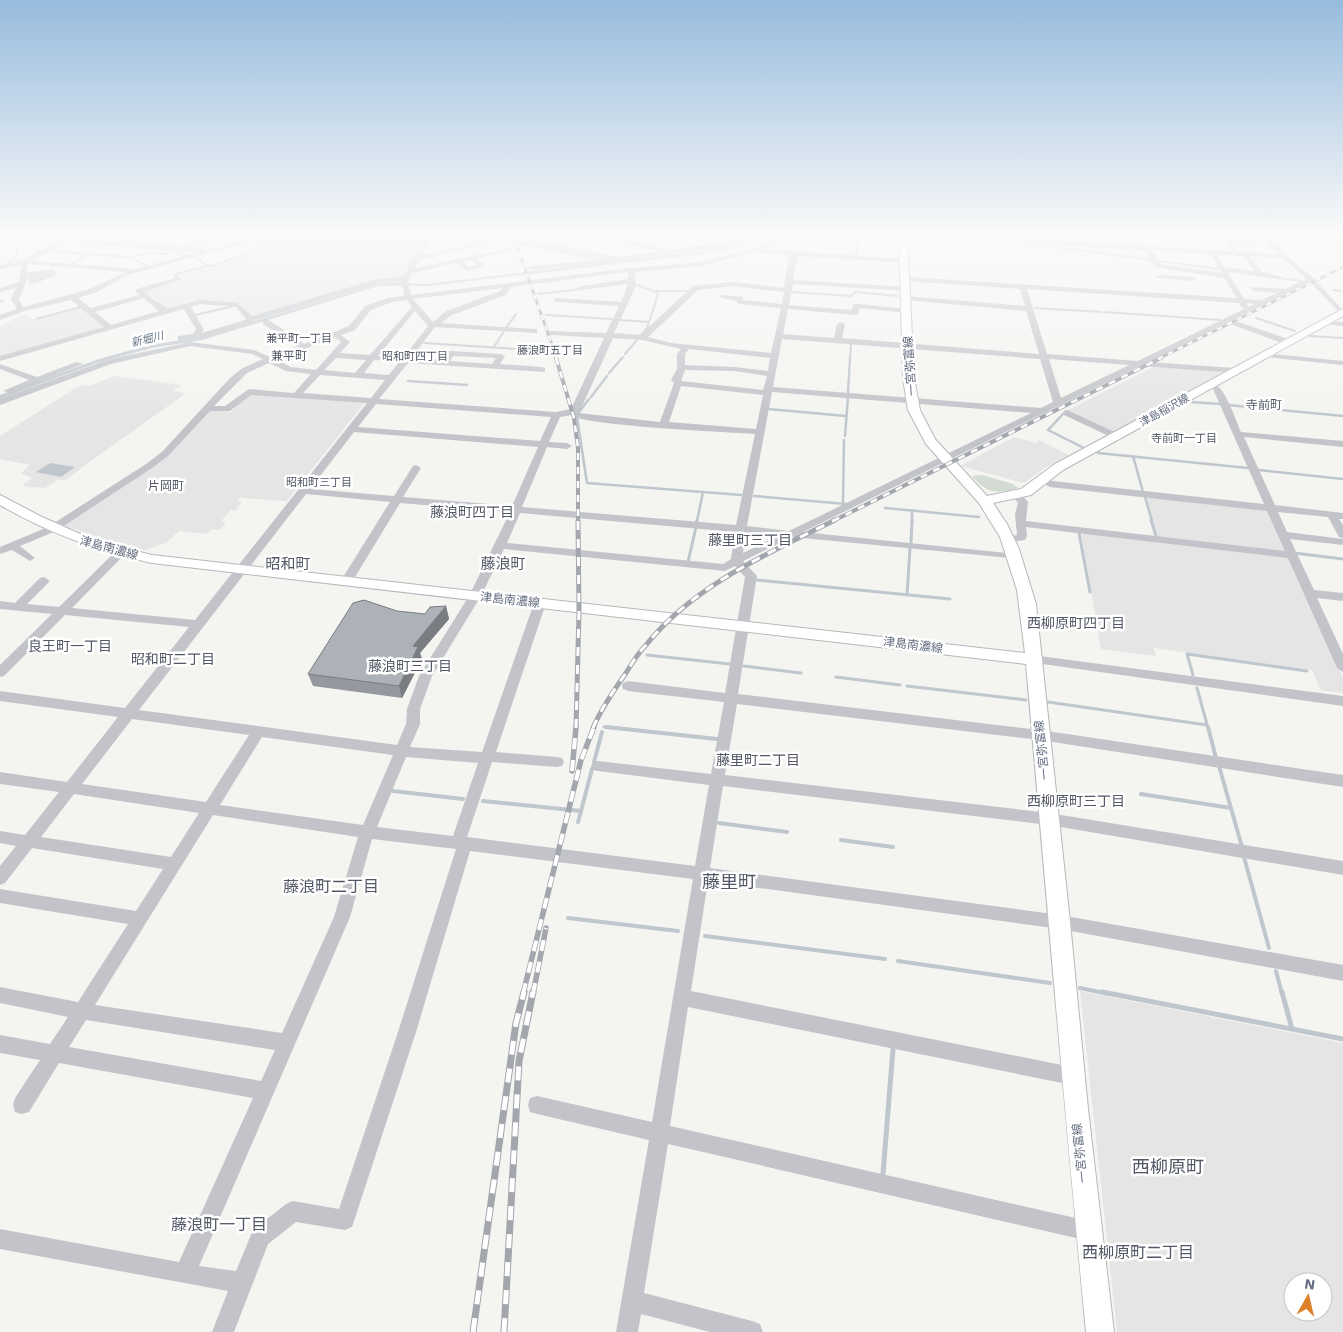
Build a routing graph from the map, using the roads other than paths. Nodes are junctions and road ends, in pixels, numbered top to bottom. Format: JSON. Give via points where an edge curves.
{"nodes":[{"id":1,"x":18,"y":294,"type":"edge"},
{"id":2,"x":82,"y":294,"type":"edge"},
{"id":3,"x":335,"y":294,"type":"edge"},
{"id":4,"x":358,"y":294,"type":"edge"},
{"id":5,"x":407,"y":294,"type":"edge"},
{"id":6,"x":440,"y":294,"type":"edge"},
{"id":7,"x":500,"y":294,"type":"edge"},
{"id":8,"x":628,"y":294,"type":"edge"},
{"id":9,"x":689,"y":294,"type":"edge"},
{"id":10,"x":786,"y":294,"type":"edge"},
{"id":11,"x":906,"y":294,"type":"edge"},
{"id":12,"x":938,"y":294,"type":"edge"},
{"id":13,"x":1025,"y":294,"type":"edge"},
{"id":14,"x":1135,"y":294,"type":"edge"},
{"id":15,"x":1238,"y":294,"type":"edge"},
{"id":16,"x":1279,"y":294,"type":"edge"},
{"id":17,"x":1326,"y":294,"type":"edge"},
{"id":18,"x":144,"y":296,"type":"joint"},
{"id":19,"x":72,"y":297,"type":"junction"},
{"id":20,"x":722,"y":297,"type":"dead end"},
{"id":21,"x":408,"y":298,"type":"junction"},
{"id":22,"x":556,"y":300,"type":"dead end"},
{"id":23,"x":1242,"y":301,"type":"junction"},
{"id":24,"x":1262,"y":302,"type":"junction"},
{"id":25,"x":624,"y":304,"type":"junction"},
{"id":26,"x":186,"y":305,"type":"junction"},
{"id":27,"x":784,"y":307,"type":"junction"},
{"id":28,"x":417,"y":308,"type":"junction"},
{"id":29,"x":21,"y":309,"type":"junction"},
{"id":30,"x":1030,"y":309,"type":"junction"},
{"id":31,"x":1248,"y":310,"type":"junction"},
{"id":32,"x":89,"y":311,"type":"junction"},
{"id":33,"x":164,"y":311,"type":"junction"},
{"id":34,"x":907,"y":311,"type":"junction"},
{"id":35,"x":1343,"y":313,"type":"edge"},
{"id":36,"x":1,"y":318,"type":"edge"},
{"id":37,"x":250,"y":319,"type":"junction"},
{"id":38,"x":1225,"y":320,"type":"junction"},
{"id":39,"x":266,"y":322,"type":"junction"},
{"id":40,"x":841,"y":324,"type":"dead end"},
{"id":41,"x":432,"y":325,"type":"junction"},
{"id":42,"x":109,"y":327,"type":"junction"},
{"id":43,"x":534,"y":331,"type":"dead end"},
{"id":44,"x":551,"y":333,"type":"dead end"},
{"id":45,"x":335,"y":334,"type":"junction"},
{"id":46,"x":197,"y":336,"type":"junction"},
{"id":47,"x":610,"y":336,"type":"junction"},
{"id":48,"x":778,"y":336,"type":"junction"},
{"id":49,"x":642,"y":338,"type":"junction"},
{"id":50,"x":162,"y":341,"type":"dead end"},
{"id":51,"x":837,"y":341,"type":"junction"},
{"id":52,"x":1288,"y":342,"type":"junction"},
{"id":53,"x":190,"y":344,"type":"junction"},
{"id":54,"x":302,"y":346,"type":"junction"},
{"id":55,"x":688,"y":346,"type":"junction"},
{"id":56,"x":908,"y":346,"type":"junction"},
{"id":57,"x":128,"y":348,"type":"dead end"},
{"id":58,"x":334,"y":355,"type":"junction"},
{"id":59,"x":1265,"y":355,"type":"junction"},
{"id":60,"x":774,"y":356,"type":"junction"},
{"id":61,"x":1043,"y":357,"type":"junction"},
{"id":62,"x":372,"y":358,"type":"junction"},
{"id":63,"x":0,"y":359,"type":"edge"},
{"id":64,"x":270,"y":360,"type":"junction"},
{"id":65,"x":405,"y":360,"type":"junction"},
{"id":66,"x":1343,"y":363,"type":"edge"},
{"id":67,"x":1138,"y":364,"type":"junction"},
{"id":68,"x":0,"y":366,"type":"edge"},
{"id":69,"x":681,"y":367,"type":"junction"},
{"id":70,"x":542,"y":370,"type":"dead end"},
{"id":71,"x":1235,"y":371,"type":"junction"},
{"id":72,"x":316,"y":373,"type":"junction"},
{"id":73,"x":770,"y":374,"type":"junction"},
{"id":74,"x":357,"y":376,"type":"junction"},
{"id":75,"x":391,"y":378,"type":"junction"},
{"id":76,"x":34,"y":379,"type":"junction"},
{"id":77,"x":678,"y":382,"type":"junction"},
{"id":78,"x":1211,"y":384,"type":"junction"},
{"id":79,"x":767,"y":391,"type":"junction"},
{"id":80,"x":0,"y":394,"type":"edge"},
{"id":81,"x":296,"y":396,"type":"junction"},
{"id":82,"x":373,"y":401,"type":"junction"},
{"id":83,"x":911,"y":401,"type":"junction"},
{"id":84,"x":0,"y":402,"type":"edge"},
{"id":85,"x":1058,"y":402,"type":"junction"},
{"id":86,"x":208,"y":408,"type":"junction"},
{"id":87,"x":575,"y":411,"type":"junction"},
{"id":88,"x":1042,"y":411,"type":"junction"},
{"id":89,"x":1067,"y":413,"type":"dead end"},
{"id":90,"x":556,"y":415,"type":"junction"},
{"id":91,"x":664,"y":424,"type":"junction"},
{"id":92,"x":351,"y":429,"type":"junction"},
{"id":93,"x":759,"y":432,"type":"junction"},
{"id":94,"x":1238,"y":434,"type":"junction"},
{"id":95,"x":1116,"y":436,"type":"junction"},
{"id":96,"x":1343,"y":444,"type":"edge"},
{"id":97,"x":543,"y":445,"type":"junction"},
{"id":98,"x":567,"y":446,"type":"dead end"},
{"id":99,"x":944,"y":460,"type":"junction"},
{"id":100,"x":416,"y":468,"type":"dead end"},
{"id":101,"x":1040,"y":480,"type":"junction"},
{"id":102,"x":302,"y":491,"type":"junction"},
{"id":103,"x":1016,"y":495,"type":"junction"},
{"id":104,"x":0,"y":499,"type":"edge"},
{"id":105,"x":396,"y":499,"type":"junction"},
{"id":106,"x":984,"y":500,"type":"junction"},
{"id":107,"x":1272,"y":509,"type":"junction"},
{"id":108,"x":515,"y":510,"type":"junction"},
{"id":109,"x":1338,"y":516,"type":"edge"},
{"id":110,"x":1020,"y":523,"type":"junction"},
{"id":111,"x":52,"y":529,"type":"junction"},
{"id":112,"x":741,"y":529,"type":"junction"},
{"id":113,"x":791,"y":534,"type":"junction"},
{"id":114,"x":1283,"y":535,"type":"junction"},
{"id":115,"x":1343,"y":536,"type":"edge"},
{"id":116,"x":1009,"y":539,"type":"junction"},
{"id":117,"x":1343,"y":542,"type":"edge"},
{"id":118,"x":499,"y":545,"type":"junction"},
{"id":119,"x":12,"y":546,"type":"junction"},
{"id":120,"x":0,"y":551,"type":"edge"},
{"id":121,"x":121,"y":552,"type":"junction"},
{"id":122,"x":1292,"y":555,"type":"junction"},
{"id":123,"x":1016,"y":557,"type":"junction"},
{"id":124,"x":30,"y":558,"type":"dead end"},
{"id":125,"x":736,"y":560,"type":"junction"},
{"id":126,"x":240,"y":570,"type":"junction"},
{"id":127,"x":44,"y":581,"type":"dead end"},
{"id":128,"x":346,"y":582,"type":"junction"},
{"id":129,"x":1309,"y":593,"type":"junction"},
{"id":130,"x":474,"y":596,"type":"junction"},
{"id":131,"x":1343,"y":597,"type":"edge"},
{"id":132,"x":540,"y":603,"type":"junction"},
{"id":133,"x":0,"y":605,"type":"edge"},
{"id":134,"x":18,"y":606,"type":"junction"},
{"id":135,"x":62,"y":611,"type":"junction"},
{"id":136,"x":198,"y":624,"type":"junction"},
{"id":137,"x":744,"y":625,"type":"junction"},
{"id":138,"x":1032,"y":659,"type":"junction"},
{"id":139,"x":1343,"y":668,"type":"edge"},
{"id":140,"x":0,"y":673,"type":"edge"},
{"id":141,"x":628,"y":686,"type":"dead end"},
{"id":142,"x":0,"y":696,"type":"edge"},
{"id":143,"x":731,"y":698,"type":"junction"},
{"id":144,"x":1343,"y":701,"type":"edge"},
{"id":145,"x":129,"y":713,"type":"junction"},
{"id":146,"x":259,"y":731,"type":"junction"},
{"id":147,"x":1040,"y":735,"type":"junction"},
{"id":148,"x":401,"y":751,"type":"junction"},
{"id":149,"x":486,"y":757,"type":"junction"},
{"id":150,"x":557,"y":762,"type":"dead end"},
{"id":151,"x":598,"y":766,"type":"dead end"},
{"id":152,"x":0,"y":778,"type":"edge"},
{"id":153,"x":718,"y":780,"type":"junction"},
{"id":154,"x":1343,"y":781,"type":"edge"},
{"id":155,"x":70,"y":789,"type":"junction"},
{"id":156,"x":209,"y":809,"type":"junction"},
{"id":157,"x":1049,"y":819,"type":"junction"},
{"id":158,"x":367,"y":832,"type":"junction"},
{"id":159,"x":0,"y":837,"type":"edge"},
{"id":160,"x":28,"y":842,"type":"junction"},
{"id":161,"x":462,"y":843,"type":"junction"},
{"id":162,"x":174,"y":864,"type":"junction"},
{"id":163,"x":1343,"y":868,"type":"edge"},
{"id":164,"x":702,"y":873,"type":"junction"},
{"id":165,"x":0,"y":878,"type":"edge"},
{"id":166,"x":0,"y":896,"type":"edge"},
{"id":167,"x":140,"y":919,"type":"junction"},
{"id":168,"x":1060,"y":922,"type":"junction"},
{"id":169,"x":1343,"y":973,"type":"edge"},
{"id":170,"x":0,"y":995,"type":"edge"},
{"id":171,"x":680,"y":997,"type":"junction"},
{"id":172,"x":82,"y":1011,"type":"junction"},
{"id":173,"x":287,"y":1043,"type":"junction"},
{"id":174,"x":0,"y":1044,"type":"edge"},
{"id":175,"x":55,"y":1053,"type":"junction"},
{"id":176,"x":1072,"y":1076,"type":"junction"},
{"id":177,"x":266,"y":1091,"type":"junction"},
{"id":178,"x":22,"y":1104,"type":"dead end"},
{"id":179,"x":537,"y":1105,"type":"dead end"},
{"id":180,"x":660,"y":1133,"type":"junction"},
{"id":181,"x":1089,"y":1230,"type":"junction"},
{"id":182,"x":0,"y":1239,"type":"edge"},
{"id":183,"x":185,"y":1274,"type":"junction"},
{"id":184,"x":242,"y":1283,"type":"junction"},
{"id":185,"x":632,"y":1301,"type":"junction"},
{"id":186,"x":223,"y":1332,"type":"edge"},
{"id":187,"x":626,"y":1332,"type":"edge"},
{"id":188,"x":752,"y":1332,"type":"edge"},
{"id":189,"x":1100,"y":1332,"type":"edge"}],
"edges":[{"from":1,"to":29,"type":"street","via":[[16,299]]},
{"from":2,"to":19,"type":"street"},
{"from":3,"to":37,"type":"street"},
{"from":4,"to":39,"type":"street"},
{"from":5,"to":21,"type":"street"},
{"from":6,"to":21,"type":"street"},
{"from":7,"to":41,"type":"street","via":[[449,313]]},
{"from":8,"to":25,"type":"street"},
{"from":9,"to":49,"type":"street"},
{"from":10,"to":27,"type":"street"},
{"from":11,"to":34,"type":"main road","name":"一宮弥富線"},
{"from":12,"to":30,"type":"street"},
{"from":13,"to":30,"type":"street"},
{"from":14,"to":23,"type":"street"},
{"from":15,"to":23,"type":"street"},
{"from":16,"to":24,"type":"street"},
{"from":17,"to":35,"type":"street"},
{"from":18,"to":32,"type":"street"},
{"from":18,"to":33,"type":"street"},
{"from":19,"to":29,"type":"street"},
{"from":19,"to":32,"type":"street"},
{"from":20,"to":27,"type":"street"},
{"from":21,"to":28,"type":"street"},
{"from":21,"to":45,"type":"street","via":[[372,306],[352,328]]},
{"from":22,"to":25,"type":"street"},
{"from":23,"to":24,"type":"street"},
{"from":23,"to":31,"type":"street"},
{"from":24,"to":31,"type":"street"},
{"from":25,"to":47,"type":"street"},
{"from":26,"to":33,"type":"street"},
{"from":26,"to":37,"type":"street","via":[[200,302],[238,305]]},
{"from":26,"to":46,"type":"street","via":[[200,330]]},
{"from":27,"to":34,"type":"street","via":[[854,313],[857,306]]},
{"from":27,"to":48,"type":"street"},
{"from":28,"to":41,"type":"street"},
{"from":28,"to":62,"type":"street"},
{"from":29,"to":36,"type":"street"},
{"from":30,"to":61,"type":"street"},
{"from":31,"to":38,"type":"street"},
{"from":32,"to":42,"type":"street"},
{"from":33,"to":42,"type":"street"},
{"from":34,"to":56,"type":"main road","name":"一宮弥富線"},
{"from":35,"to":52,"type":"main road","name":"津島稲沢線"},
{"from":37,"to":46,"type":"street"},
{"from":38,"to":52,"type":"street"},
{"from":38,"to":67,"type":"street"},
{"from":39,"to":53,"type":"street"},
{"from":39,"to":54,"type":"street"},
{"from":40,"to":51,"type":"street"},
{"from":41,"to":43,"type":"street"},
{"from":41,"to":65,"type":"street"},
{"from":42,"to":63,"type":"street"},
{"from":44,"to":47,"type":"street"},
{"from":45,"to":54,"type":"street"},
{"from":45,"to":58,"type":"street","via":[[346,342]]},
{"from":46,"to":50,"type":"street"},
{"from":47,"to":49,"type":"street"},
{"from":47,"to":87,"type":"street"},
{"from":48,"to":51,"type":"street"},
{"from":48,"to":60,"type":"street"},
{"from":49,"to":55,"type":"street"},
{"from":51,"to":56,"type":"street"},
{"from":52,"to":59,"type":"main road","name":"津島稲沢線"},
{"from":53,"to":64,"type":"street","via":[[250,351]]},
{"from":53,"to":84,"type":"street","via":[[109,362]]},
{"from":54,"to":64,"type":"street"},
{"from":55,"to":60,"type":"street"},
{"from":55,"to":69,"type":"street","via":[[681,354]]},
{"from":56,"to":61,"type":"street"},
{"from":56,"to":83,"type":"main road","name":"一宮弥富線"},
{"from":57,"to":76,"type":"street"},
{"from":58,"to":62,"type":"street"},
{"from":58,"to":72,"type":"street"},
{"from":59,"to":66,"type":"street"},
{"from":59,"to":71,"type":"main road","name":"津島稲沢線"},
{"from":60,"to":73,"type":"street"},
{"from":61,"to":67,"type":"street"},
{"from":61,"to":85,"type":"street"},
{"from":62,"to":65,"type":"street"},
{"from":62,"to":74,"type":"street"},
{"from":64,"to":72,"type":"street","via":[[290,369]]},
{"from":64,"to":86,"type":"street","via":[[238,375]]},
{"from":65,"to":70,"type":"street"},
{"from":65,"to":75,"type":"street"},
{"from":67,"to":71,"type":"street"},
{"from":67,"to":85,"type":"street"},
{"from":68,"to":76,"type":"street"},
{"from":69,"to":73,"type":"street"},
{"from":69,"to":77,"type":"street","via":[[675,380]]},
{"from":71,"to":78,"type":"main road","name":"津島稲沢線"},
{"from":72,"to":74,"type":"street"},
{"from":72,"to":81,"type":"street"},
{"from":73,"to":79,"type":"street"},
{"from":74,"to":75,"type":"street"},
{"from":75,"to":82,"type":"street"},
{"from":76,"to":80,"type":"street"},
{"from":77,"to":79,"type":"street"},
{"from":77,"to":91,"type":"street"},
{"from":78,"to":94,"type":"street","via":[[1217,388]]},
{"from":78,"to":95,"type":"main road","name":"津島稲沢線"},
{"from":79,"to":83,"type":"street"},
{"from":79,"to":93,"type":"street"},
{"from":81,"to":82,"type":"street"},
{"from":81,"to":86,"type":"street","via":[[248,392],[227,409]]},
{"from":82,"to":90,"type":"street"},
{"from":82,"to":92,"type":"street"},
{"from":83,"to":88,"type":"street"},
{"from":83,"to":99,"type":"main road","name":"一宮弥富線","via":[[924,431]]},
{"from":85,"to":88,"type":"street"},
{"from":86,"to":111,"type":"street","via":[[165,454]]},
{"from":87,"to":90,"type":"street"},
{"from":87,"to":91,"type":"street","via":[[575,415],[580,416]]},
{"from":88,"to":99,"type":"street"},
{"from":89,"to":95,"type":"street"},
{"from":90,"to":97,"type":"street"},
{"from":91,"to":93,"type":"street"},
{"from":92,"to":97,"type":"street"},
{"from":92,"to":102,"type":"street"},
{"from":93,"to":112,"type":"street"},
{"from":94,"to":96,"type":"street"},
{"from":94,"to":107,"type":"street"},
{"from":95,"to":101,"type":"main road","name":"津島稲沢線"},
{"from":97,"to":98,"type":"street"},
{"from":97,"to":108,"type":"street"},
{"from":99,"to":106,"type":"main road","name":"一宮弥富線"},
{"from":99,"to":113,"type":"street"},
{"from":100,"to":105,"type":"street"},
{"from":101,"to":103,"type":"main road","name":"津島稲沢線","via":[[1026,492]]},
{"from":101,"to":107,"type":"street","via":[[1050,484]]},
{"from":102,"to":105,"type":"street"},
{"from":102,"to":126,"type":"street"},
{"from":103,"to":106,"type":"main road","name":"津島稲沢線"},
{"from":103,"to":110,"type":"street","via":[[1023,502]]},
{"from":104,"to":111,"type":"main road","name":"津島南濃線"},
{"from":105,"to":108,"type":"street"},
{"from":105,"to":128,"type":"street"},
{"from":106,"to":116,"type":"main road","name":"一宮弥富線"},
{"from":107,"to":109,"type":"street"},
{"from":107,"to":114,"type":"street"},
{"from":108,"to":112,"type":"street"},
{"from":108,"to":118,"type":"street"},
{"from":109,"to":115,"type":"street"},
{"from":110,"to":116,"type":"street","via":[[1020,538]]},
{"from":110,"to":122,"type":"street"},
{"from":111,"to":119,"type":"street"},
{"from":111,"to":121,"type":"main road","name":"津島南濃線"},
{"from":112,"to":113,"type":"street"},
{"from":112,"to":125,"type":"street"},
{"from":113,"to":123,"type":"street"},
{"from":113,"to":125,"type":"street"},
{"from":114,"to":117,"type":"street"},
{"from":114,"to":122,"type":"street"},
{"from":116,"to":123,"type":"main road","name":"一宮弥富線"},
{"from":118,"to":125,"type":"street","via":[[725,568]]},
{"from":118,"to":130,"type":"street"},
{"from":119,"to":120,"type":"street"},
{"from":119,"to":124,"type":"street"},
{"from":121,"to":126,"type":"main road","name":"津島南濃線"},
{"from":121,"to":135,"type":"street"},
{"from":122,"to":129,"type":"street"},
{"from":123,"to":138,"type":"main road","name":"一宮弥富線","via":[[1028,604]]},
{"from":125,"to":137,"type":"street","via":[[751,576]]},
{"from":126,"to":128,"type":"main road","name":"津島南濃線"},
{"from":126,"to":136,"type":"street"},
{"from":127,"to":134,"type":"street"},
{"from":128,"to":130,"type":"main road","name":"津島南濃線"},
{"from":129,"to":131,"type":"street"},
{"from":129,"to":139,"type":"street"},
{"from":130,"to":132,"type":"main road","name":"津島南濃線"},
{"from":130,"to":148,"type":"street","via":[[425,676]]},
{"from":132,"to":137,"type":"main road","name":"津島南濃線"},
{"from":132,"to":149,"type":"street"},
{"from":133,"to":134,"type":"street"},
{"from":134,"to":135,"type":"street"},
{"from":135,"to":136,"type":"street"},
{"from":135,"to":140,"type":"street"},
{"from":136,"to":145,"type":"street"},
{"from":137,"to":138,"type":"main road","name":"津島南濃線"},
{"from":137,"to":143,"type":"street"},
{"from":138,"to":144,"type":"street"},
{"from":138,"to":147,"type":"main road","name":"一宮弥富線"},
{"from":141,"to":143,"type":"street"},
{"from":142,"to":145,"type":"street"},
{"from":143,"to":147,"type":"street"},
{"from":143,"to":153,"type":"street"},
{"from":145,"to":146,"type":"street"},
{"from":145,"to":155,"type":"street"},
{"from":146,"to":148,"type":"street"},
{"from":146,"to":156,"type":"street"},
{"from":147,"to":154,"type":"street"},
{"from":147,"to":157,"type":"main road","name":"一宮弥富線"},
{"from":148,"to":149,"type":"street"},
{"from":148,"to":158,"type":"street"},
{"from":149,"to":150,"type":"street"},
{"from":149,"to":161,"type":"street"},
{"from":151,"to":153,"type":"street"},
{"from":152,"to":155,"type":"street"},
{"from":153,"to":157,"type":"street"},
{"from":153,"to":164,"type":"street"},
{"from":155,"to":156,"type":"street"},
{"from":155,"to":160,"type":"street"},
{"from":156,"to":158,"type":"street"},
{"from":156,"to":162,"type":"street"},
{"from":157,"to":163,"type":"street"},
{"from":157,"to":168,"type":"main road","name":"一宮弥富線"},
{"from":158,"to":161,"type":"street"},
{"from":158,"to":173,"type":"street","via":[[342,917]]},
{"from":159,"to":160,"type":"street"},
{"from":160,"to":162,"type":"street"},
{"from":160,"to":165,"type":"street"},
{"from":161,"to":164,"type":"street"},
{"from":161,"to":184,"type":"street","via":[[407,1032],[345,1220],[293,1211],[260,1237]]},
{"from":162,"to":167,"type":"street"},
{"from":164,"to":168,"type":"street"},
{"from":164,"to":171,"type":"street"},
{"from":166,"to":167,"type":"street"},
{"from":167,"to":172,"type":"street"},
{"from":168,"to":169,"type":"street"},
{"from":168,"to":176,"type":"main road","name":"一宮弥富線"},
{"from":170,"to":172,"type":"street"},
{"from":171,"to":176,"type":"street"},
{"from":171,"to":180,"type":"street"},
{"from":172,"to":173,"type":"street"},
{"from":172,"to":175,"type":"street"},
{"from":173,"to":177,"type":"street"},
{"from":174,"to":175,"type":"street"},
{"from":175,"to":177,"type":"street"},
{"from":175,"to":178,"type":"street"},
{"from":176,"to":181,"type":"main road","name":"一宮弥富線"},
{"from":177,"to":183,"type":"street"},
{"from":179,"to":180,"type":"street"},
{"from":180,"to":181,"type":"street"},
{"from":180,"to":185,"type":"street"},
{"from":181,"to":189,"type":"main road","name":"一宮弥富線"},
{"from":182,"to":183,"type":"street"},
{"from":183,"to":184,"type":"street"},
{"from":184,"to":186,"type":"street"},
{"from":185,"to":187,"type":"street"},
{"from":185,"to":188,"type":"street"}]}
